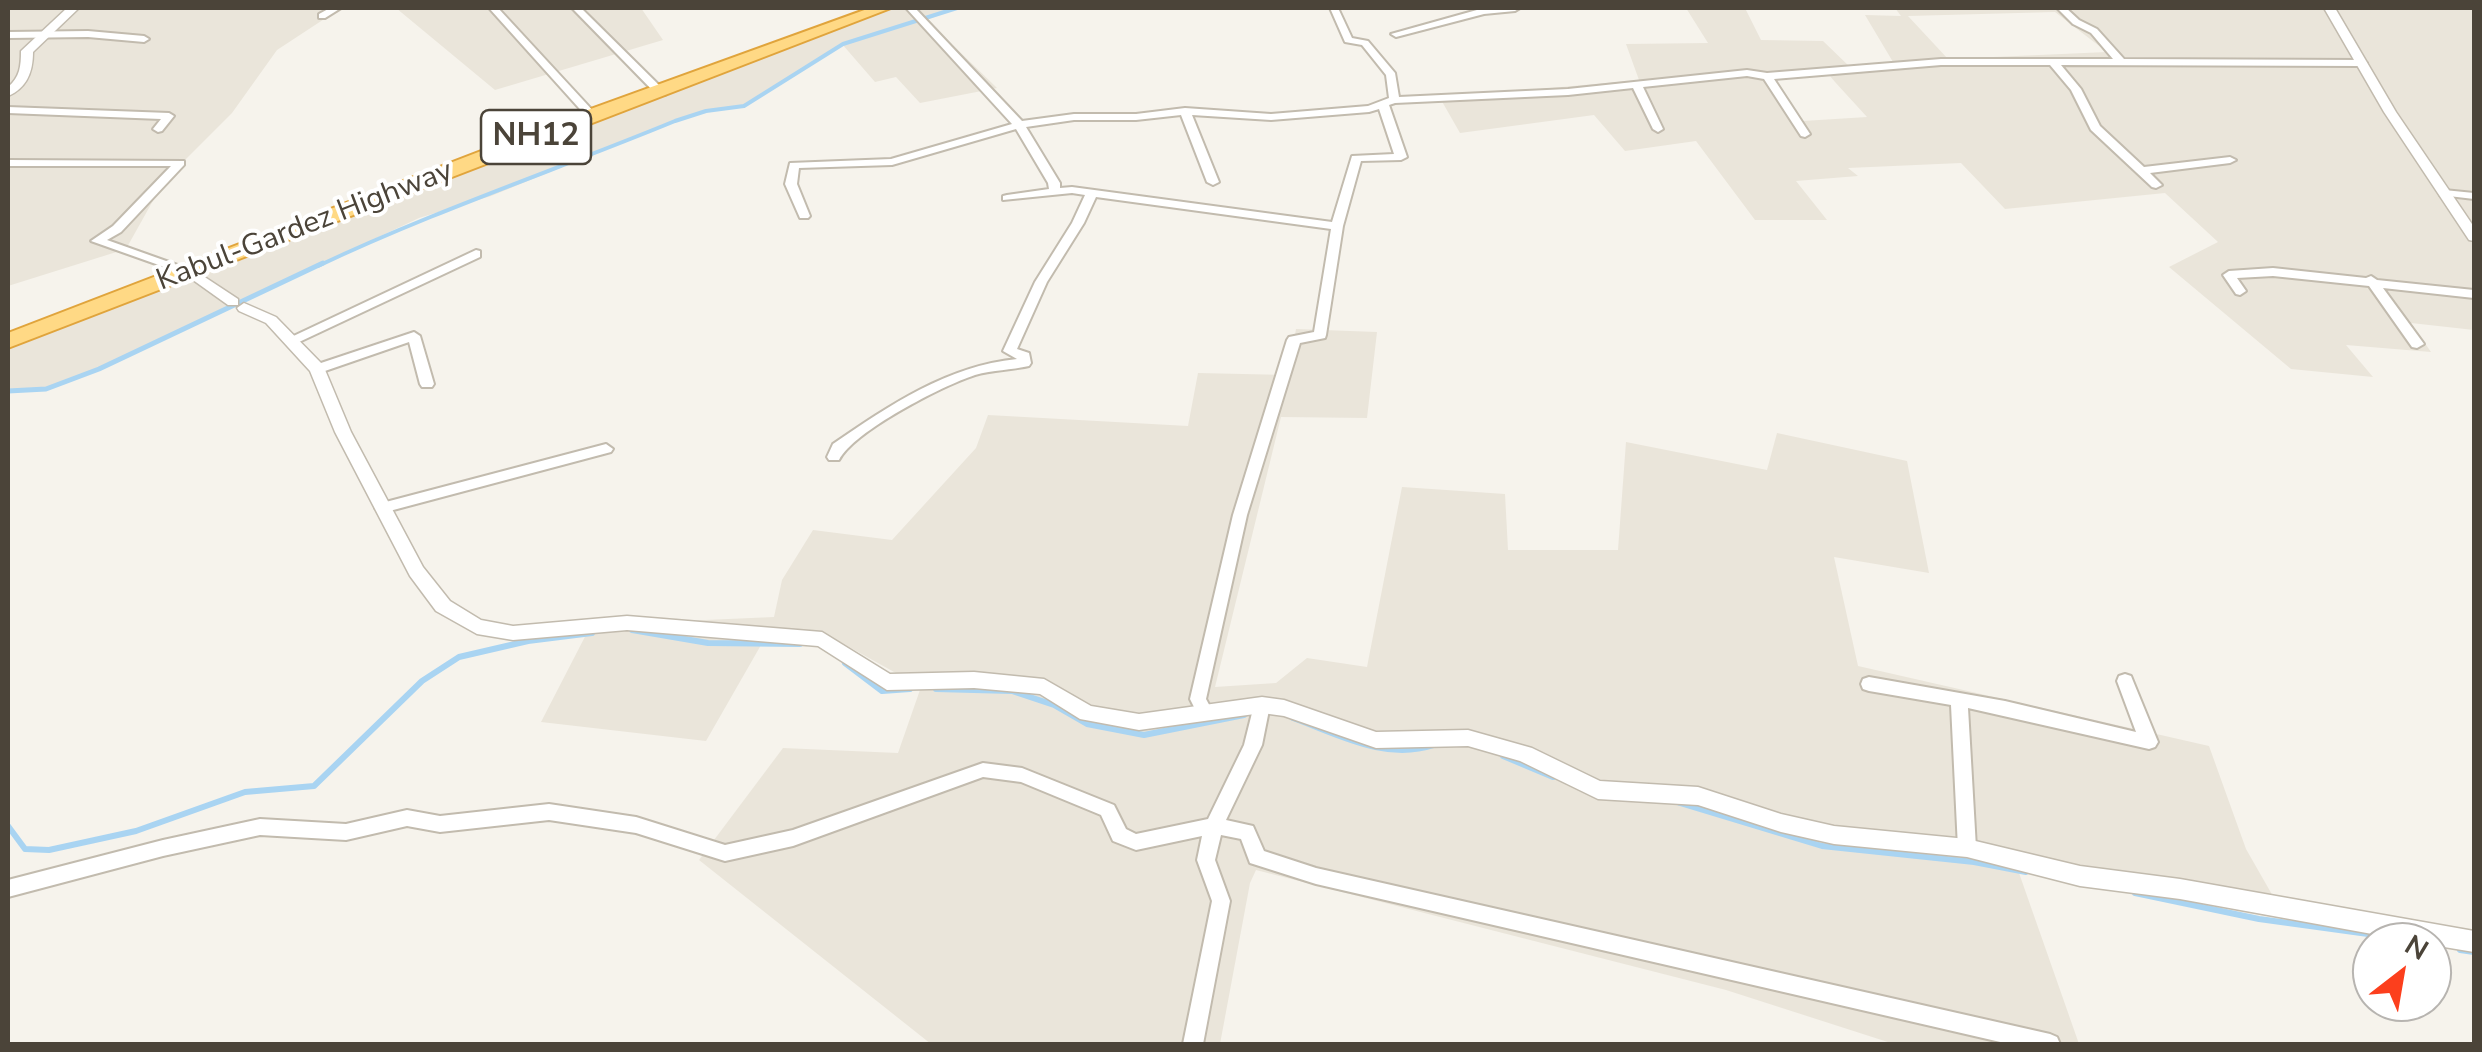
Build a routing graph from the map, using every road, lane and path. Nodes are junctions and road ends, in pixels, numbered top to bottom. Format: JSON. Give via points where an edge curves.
{"nodes":[{"id":1,"x":73,"y":8,"type":"edge"},
{"id":2,"x":336,"y":8,"type":"edge"},
{"id":3,"x":492,"y":8,"type":"edge"},
{"id":4,"x":576,"y":8,"type":"edge"},
{"id":5,"x":883,"y":8,"type":"edge"},
{"id":6,"x":910,"y":8,"type":"edge"},
{"id":7,"x":1334,"y":8,"type":"edge"},
{"id":8,"x":1515,"y":8,"type":"edge"},
{"id":9,"x":2060,"y":8,"type":"edge"},
{"id":10,"x":2328,"y":8,"type":"edge"},
{"id":11,"x":322,"y":16,"type":"dead end"},
{"id":12,"x":48,"y":34,"type":"junction"},
{"id":13,"x":1396,"y":34,"type":"dead end"},
{"id":14,"x":8,"y":35,"type":"edge"},
{"id":15,"x":144,"y":39,"type":"dead end"},
{"id":16,"x":2119,"y":60,"type":"junction"},
{"id":17,"x":2053,"y":63,"type":"junction"},
{"id":18,"x":2362,"y":63,"type":"junction"},
{"id":19,"x":1768,"y":76,"type":"junction"},
{"id":20,"x":1636,"y":82,"type":"junction"},
{"id":21,"x":8,"y":92,"type":"edge"},
{"id":22,"x":660,"y":92,"type":"junction"},
{"id":23,"x":1388,"y":102,"type":"junction"},
{"id":24,"x":8,"y":110,"type":"edge"},
{"id":25,"x":1185,"y":111,"type":"junction"},
{"id":26,"x":591,"y":115,"type":"junction"},
{"id":27,"x":1019,"y":125,"type":"junction"},
{"id":28,"x":158,"y":129,"type":"dead end"},
{"id":29,"x":1658,"y":129,"type":"dead end"},
{"id":30,"x":1805,"y":134,"type":"dead end"},
{"id":31,"x":2230,"y":160,"type":"dead end"},
{"id":32,"x":8,"y":163,"type":"edge"},
{"id":33,"x":2142,"y":171,"type":"junction"},
{"id":34,"x":1213,"y":182,"type":"dead end"},
{"id":35,"x":2156,"y":185,"type":"dead end"},
{"id":36,"x":1092,"y":192,"type":"junction"},
{"id":37,"x":1054,"y":193,"type":"junction"},
{"id":38,"x":2444,"y":193,"type":"junction"},
{"id":39,"x":2474,"y":196,"type":"edge"},
{"id":40,"x":1007,"y":198,"type":"dead end"},
{"id":41,"x":804,"y":216,"type":"dead end"},
{"id":42,"x":1337,"y":226,"type":"junction"},
{"id":43,"x":2474,"y":238,"type":"edge"},
{"id":44,"x":476,"y":254,"type":"dead end"},
{"id":45,"x":191,"y":272,"type":"junction"},
{"id":46,"x":2371,"y":280,"type":"junction"},
{"id":47,"x":2240,"y":291,"type":"dead end"},
{"id":48,"x":2474,"y":294,"type":"edge"},
{"id":49,"x":292,"y":340,"type":"junction"},
{"id":50,"x":8,"y":341,"type":"edge"},
{"id":51,"x":2417,"y":344,"type":"dead end"},
{"id":52,"x":317,"y":369,"type":"junction"},
{"id":53,"x":428,"y":384,"type":"dead end"},
{"id":54,"x":606,"y":450,"type":"dead end"},
{"id":55,"x":834,"y":456,"type":"dead end"},
{"id":56,"x":382,"y":508,"type":"junction"},
{"id":57,"x":2126,"y":682,"type":"dead end"},
{"id":58,"x":1868,"y":684,"type":"dead end"},
{"id":59,"x":1959,"y":701,"type":"junction"},
{"id":60,"x":1262,"y":705,"type":"junction"},
{"id":61,"x":1206,"y":712,"type":"junction"},
{"id":62,"x":1214,"y":826,"type":"junction"},
{"id":63,"x":1967,"y":848,"type":"junction"},
{"id":64,"x":8,"y":889,"type":"edge"},
{"id":65,"x":2474,"y":942,"type":"edge"},
{"id":66,"x":1194,"y":1044,"type":"edge"},
{"id":67,"x":2050,"y":1044,"type":"edge"}],
"edges":[{"from":1,"to":12,"type":"street"},
{"from":2,"to":11,"type":"street"},
{"from":3,"to":26,"type":"street"},
{"from":4,"to":22,"type":"street"},
{"from":5,"to":22,"type":"highway","name":"Kabul-Gardez Highway","number":"NH12"},
{"from":6,"to":27,"type":"street"},
{"from":7,"to":23,"type":"street","via":[[1348,40],[1366,43],[1391,74]]},
{"from":8,"to":13,"type":"street"},
{"from":9,"to":16,"type":"street"},
{"from":10,"to":18,"type":"street"},
{"from":12,"to":14,"type":"street"},
{"from":12,"to":15,"type":"street"},
{"from":12,"to":21,"type":"street","via":[[27,50],[28,70]]},
{"from":16,"to":17,"type":"street"},
{"from":16,"to":18,"type":"street"},
{"from":17,"to":19,"type":"street","via":[[1941,62]]},
{"from":17,"to":33,"type":"street","via":[[2076,89],[2095,128]]},
{"from":18,"to":38,"type":"street"},
{"from":19,"to":20,"type":"street"},
{"from":19,"to":30,"type":"street"},
{"from":20,"to":23,"type":"street"},
{"from":20,"to":29,"type":"street"},
{"from":22,"to":26,"type":"highway","name":"Kabul-Gardez Highway","number":"NH12"},
{"from":23,"to":25,"type":"street","via":[[1271,117]]},
{"from":23,"to":42,"type":"street","via":[[1401,158],[1356,158]]},
{"from":24,"to":28,"type":"street","via":[[169,116]]},
{"from":25,"to":27,"type":"street"},
{"from":25,"to":34,"type":"street"},
{"from":26,"to":45,"type":"highway","name":"Kabul-Gardez Highway","number":"NH12"},
{"from":27,"to":37,"type":"street"},
{"from":27,"to":41,"type":"street","via":[[892,162],[794,165],[791,184]]},
{"from":31,"to":33,"type":"street"},
{"from":32,"to":45,"type":"street","via":[[180,163],[97,242]]},
{"from":33,"to":35,"type":"street"},
{"from":36,"to":37,"type":"street"},
{"from":36,"to":42,"type":"street"},
{"from":36,"to":55,"type":"street","via":[[1010,351],[1024,362],[998,363],[936,385],[838,447]]},
{"from":37,"to":40,"type":"street"},
{"from":38,"to":39,"type":"street"},
{"from":38,"to":43,"type":"street"},
{"from":42,"to":61,"type":"street","via":[[1320,335],[1294,340],[1240,515],[1198,699]]},
{"from":44,"to":49,"type":"street"},
{"from":45,"to":49,"type":"street"},
{"from":45,"to":50,"type":"highway","name":"Kabul-Gardez Highway","number":"NH12"},
{"from":46,"to":47,"type":"street","via":[[2228,275]]},
{"from":46,"to":48,"type":"street"},
{"from":46,"to":51,"type":"street"},
{"from":49,"to":52,"type":"street"},
{"from":52,"to":53,"type":"street","via":[[414,336]]},
{"from":52,"to":56,"type":"street"},
{"from":54,"to":56,"type":"street"},
{"from":56,"to":61,"type":"street","via":[[443,606],[476,628],[513,633],[627,623],[822,639],[887,682],[1044,687],[1088,714],[1139,722]]},
{"from":57,"to":59,"type":"street","via":[[2149,742]]},
{"from":58,"to":59,"type":"street"},
{"from":59,"to":63,"type":"street"},
{"from":60,"to":61,"type":"street"},
{"from":60,"to":62,"type":"street","via":[[1252,745]]},
{"from":60,"to":63,"type":"street","via":[[1376,740],[1468,738],[1526,754],[1598,790],[1698,796],[1834,835]]},
{"from":62,"to":64,"type":"street","via":[[1136,842],[1119,835],[1108,810],[1022,775],[982,770],[793,838],[725,853],[636,825],[549,812],[440,824],[407,818],[346,832],[260,827]]},
{"from":62,"to":66,"type":"street","via":[[1206,860],[1221,901]]},
{"from":62,"to":67,"type":"street","via":[[1247,832],[1257,857],[1316,876]]},
{"from":63,"to":65,"type":"street","via":[[2080,876]]}]}
